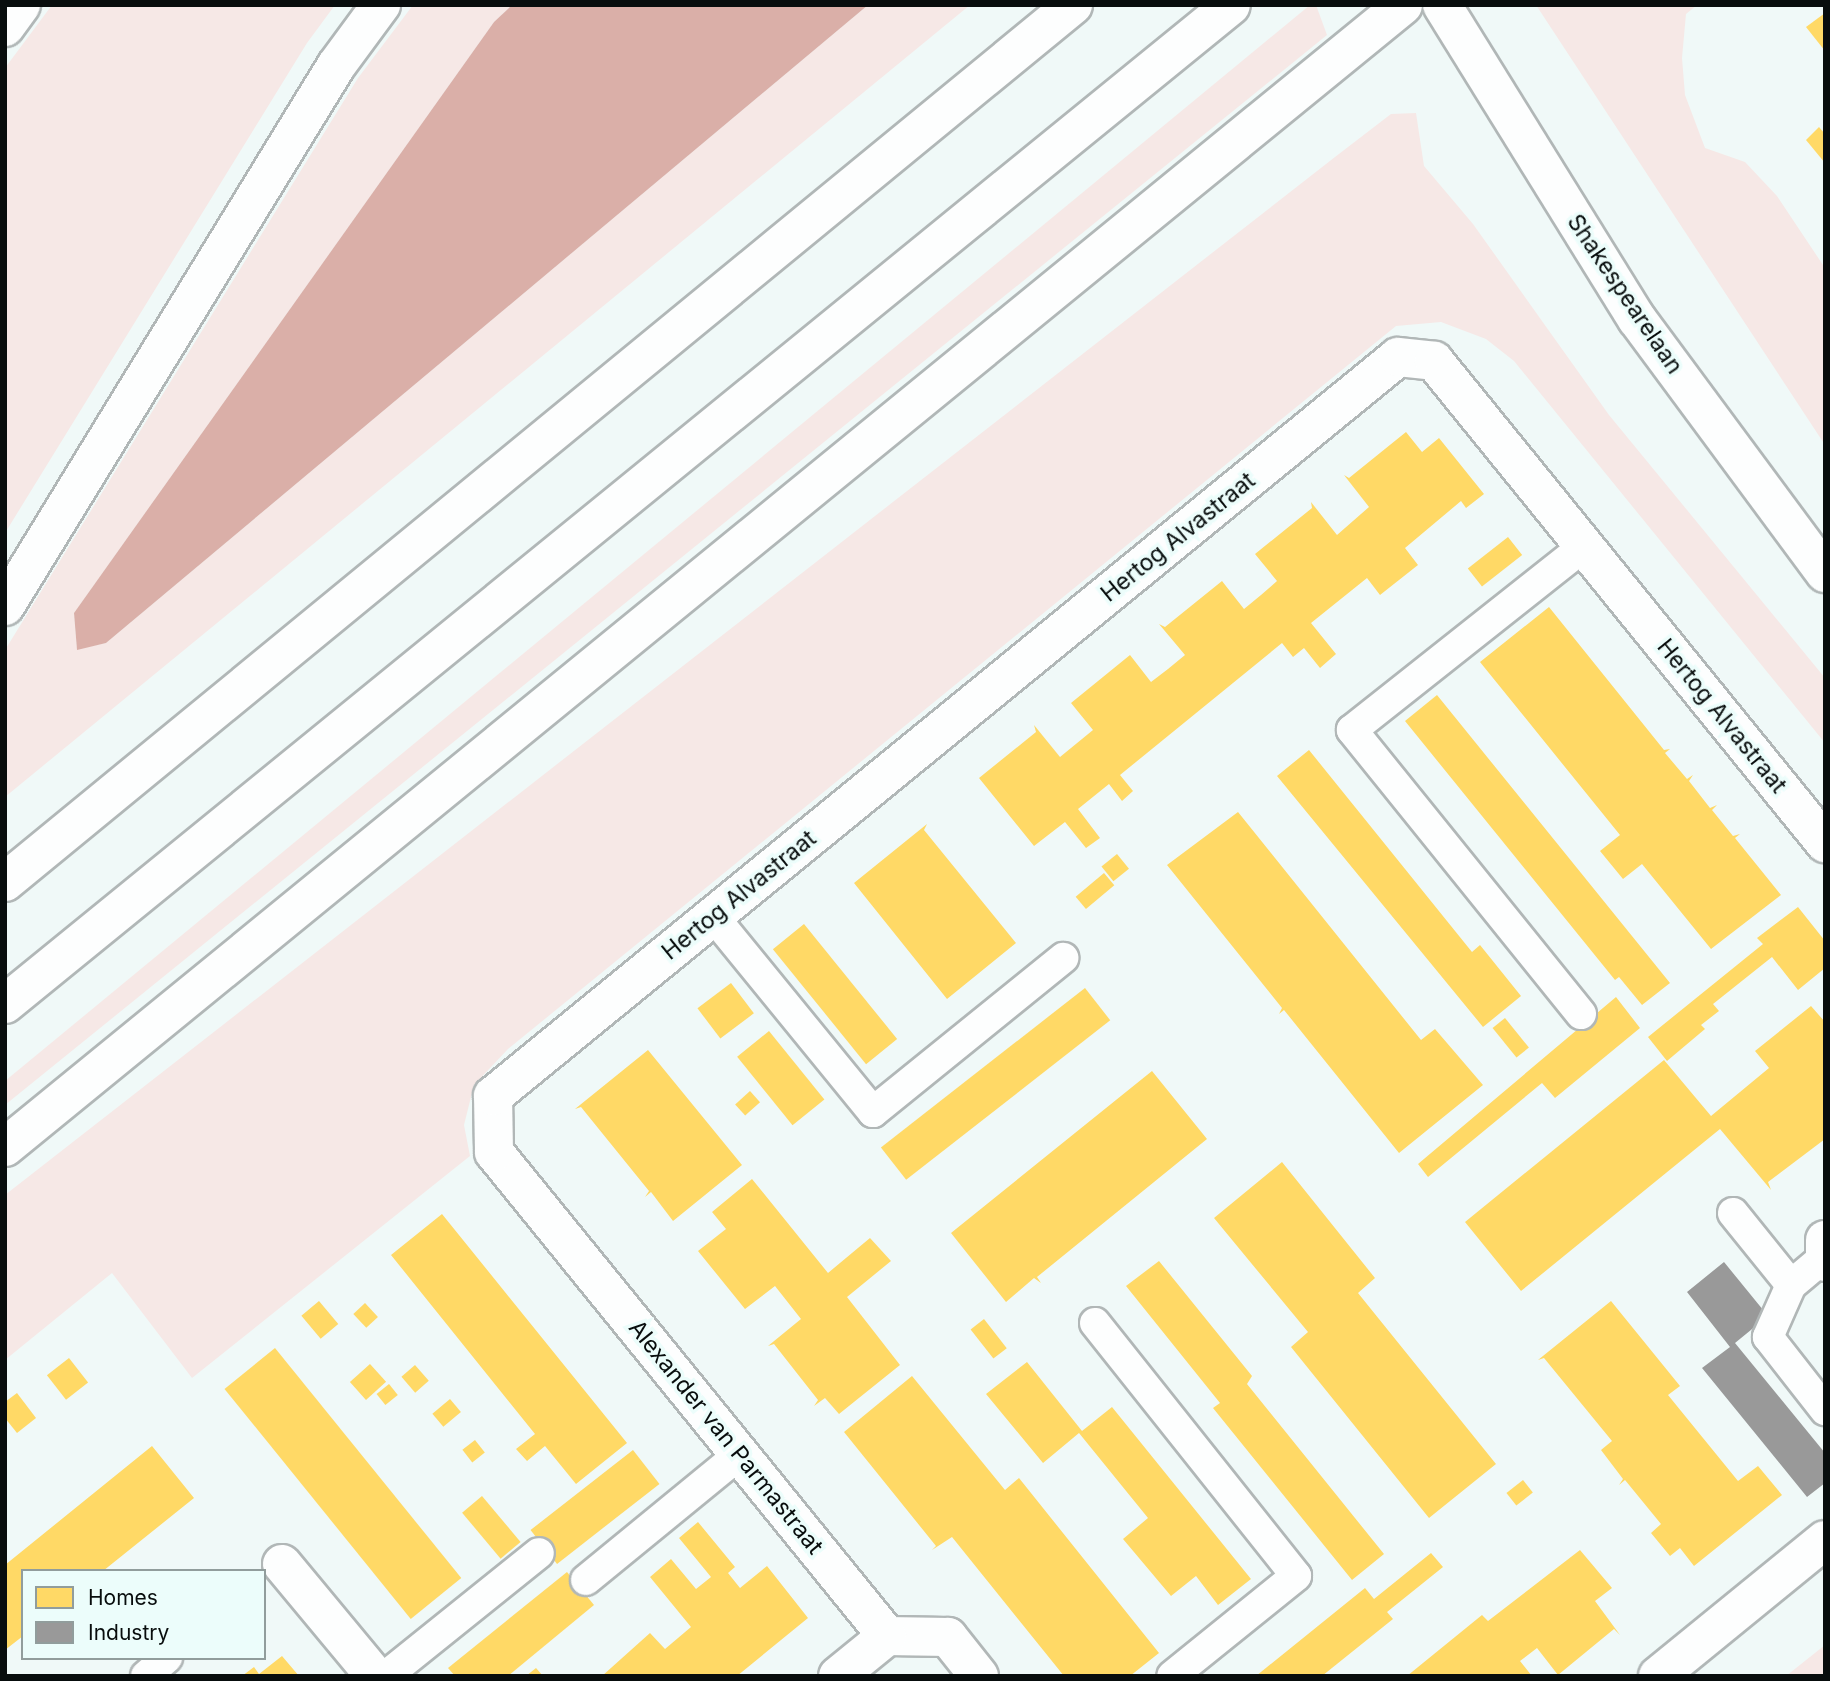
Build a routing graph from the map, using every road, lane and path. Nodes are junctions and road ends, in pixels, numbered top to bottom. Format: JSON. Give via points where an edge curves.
{"nodes":[{"id":1,"x":22,"y":5,"type":"edge"},
{"id":2,"x":382,"y":5,"type":"edge"},
{"id":3,"x":1073,"y":5,"type":"edge"},
{"id":4,"x":1231,"y":5,"type":"edge"},
{"id":5,"x":1403,"y":5,"type":"edge"},
{"id":6,"x":1442,"y":5,"type":"edge"},
{"id":7,"x":5,"y":27,"type":"edge"},
{"id":8,"x":1584,"y":546,"type":"junction"},
{"id":9,"x":1825,"y":573,"type":"edge"},
{"id":10,"x":5,"y":606,"type":"edge"},
{"id":11,"x":1825,"y":843,"type":"edge"},
{"id":12,"x":5,"y":882,"type":"edge"},
{"id":13,"x":713,"y":916,"type":"junction"},
{"id":14,"x":1063,"y":958,"type":"dead end"},
{"id":15,"x":5,"y":1004,"type":"edge"},
{"id":16,"x":1581,"y":1014,"type":"dead end"},
{"id":17,"x":5,"y":1147,"type":"edge"},
{"id":18,"x":494,"y":1152,"type":"joint"},
{"id":19,"x":1733,"y":1213,"type":"dead end"},
{"id":20,"x":1824,"y":1254,"type":"edge"},
{"id":21,"x":1791,"y":1285,"type":"junction"},
{"id":22,"x":1095,"y":1323,"type":"dead end"},
{"id":23,"x":1825,"y":1410,"type":"edge"},
{"id":24,"x":740,"y":1454,"type":"junction"},
{"id":25,"x":1825,"y":1540,"type":"edge"},
{"id":26,"x":539,"y":1553,"type":"dead end"},
{"id":27,"x":273,"y":1571,"type":"edge"},
{"id":28,"x":586,"y":1580,"type":"dead end"},
{"id":29,"x":887,"y":1636,"type":"junction"},
{"id":30,"x":165,"y":1660,"type":"edge"},
{"id":31,"x":146,"y":1676,"type":"edge"},
{"id":32,"x":375,"y":1676,"type":"edge"},
{"id":33,"x":386,"y":1676,"type":"edge"},
{"id":34,"x":838,"y":1676,"type":"edge"},
{"id":35,"x":979,"y":1676,"type":"edge"},
{"id":36,"x":1172,"y":1676,"type":"edge"},
{"id":37,"x":1658,"y":1676,"type":"edge"}],
"edges":[{"from":1,"to":7,"type":"main road"},
{"from":2,"to":10,"type":"main road","via":[[336,65]]},
{"from":3,"to":12,"type":"main road"},
{"from":4,"to":15,"type":"main road"},
{"from":5,"to":17,"type":"main road"},
{"from":6,"to":9,"type":"main road","name":"Shakespearelaan","via":[[1637,319]]},
{"from":8,"to":11,"type":"main road","name":"Hertog Alvastraat"},
{"from":8,"to":13,"type":"main road","name":"Hertog Alvastraat","via":[[1434,361],[1398,357]]},
{"from":8,"to":16,"type":"lane","via":[[1352,730]]},
{"from":13,"to":14,"type":"lane","via":[[873,1112]]},
{"from":13,"to":18,"type":"main road","name":"Hertog Alvastraat","via":[[493,1096]]},
{"from":18,"to":24,"type":"main road","name":"Alexander van Parmastraat"},
{"from":19,"to":21,"type":"lane"},
{"from":20,"to":21,"type":"lane"},
{"from":21,"to":23,"type":"lane","via":[[1768,1336]]},
{"from":22,"to":36,"type":"lane","via":[[1296,1576]]},
{"from":24,"to":28,"type":"lane"},
{"from":24,"to":29,"type":"main road","name":"Alexander van Parmastraat"},
{"from":25,"to":37,"type":"main road"},
{"from":26,"to":33,"type":"lane"},
{"from":27,"to":32,"type":"main road"},
{"from":29,"to":34,"type":"main road"},
{"from":29,"to":35,"type":"main road","via":[[948,1637]]},
{"from":30,"to":31,"type":"lane"}]}
